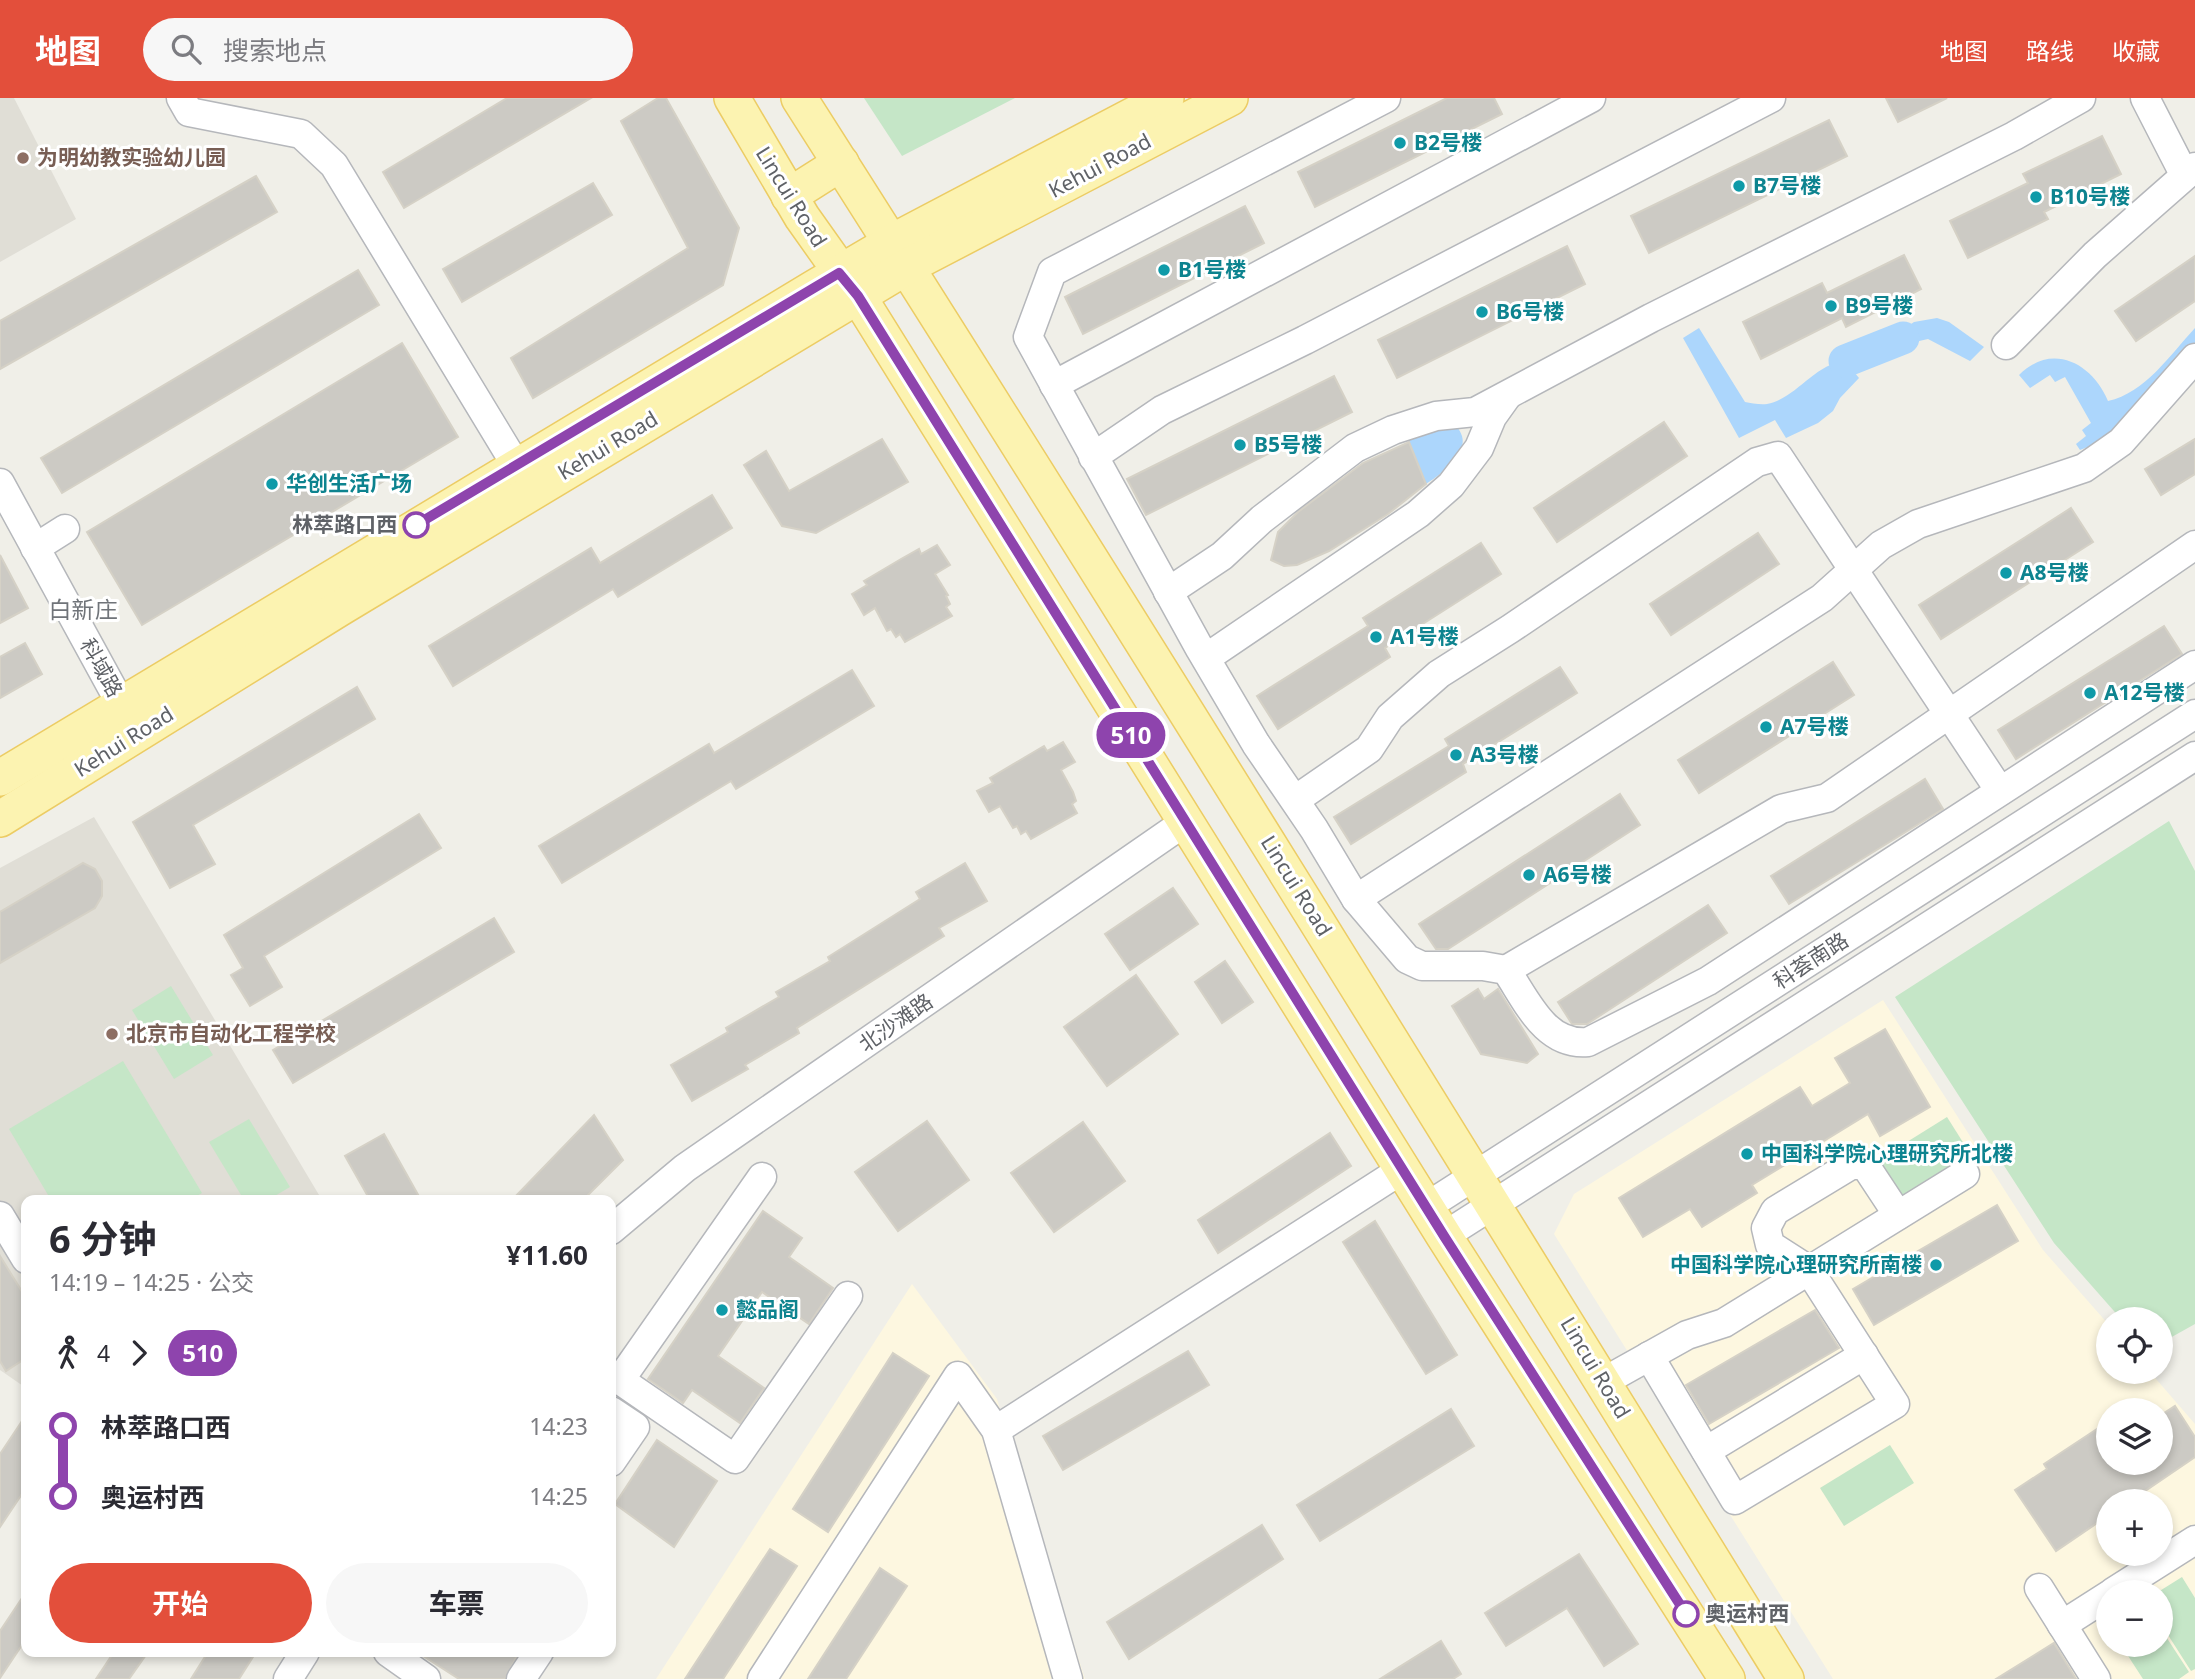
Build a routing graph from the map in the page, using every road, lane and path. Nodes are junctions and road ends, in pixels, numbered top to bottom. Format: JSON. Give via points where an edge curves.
{"nodes":[{"id":1,"x":181,"y":98,"type":"edge"},
{"id":2,"x":732,"y":98,"type":"edge"},
{"id":3,"x":799,"y":98,"type":"edge"},
{"id":4,"x":1166,"y":98,"type":"edge"},
{"id":5,"x":1230,"y":98,"type":"edge"},
{"id":6,"x":1386,"y":98,"type":"edge"},
{"id":7,"x":1591,"y":98,"type":"edge"},
{"id":8,"x":1771,"y":98,"type":"edge"},
{"id":9,"x":2081,"y":98,"type":"edge"},
{"id":10,"x":2145,"y":98,"type":"edge"},
{"id":11,"x":841,"y":163,"type":"junction"},
{"id":12,"x":2190,"y":170,"type":"edge"},
{"id":13,"x":789,"y":196,"type":"junction"},
{"id":14,"x":900,"y":254,"type":"junction"},
{"id":15,"x":849,"y":284,"type":"junction"},
{"id":16,"x":950,"y":333,"type":"junction"},
{"id":17,"x":2006,"y":345,"type":"dead end"},
{"id":18,"x":2195,"y":359,"type":"edge"},
{"id":19,"x":900,"y":363,"type":"junction"},
{"id":20,"x":1054,"y":385,"type":"junction"},
{"id":21,"x":1507,"y":396,"type":"junction"},
{"id":22,"x":1093,"y":457,"type":"junction"},
{"id":23,"x":516,"y":464,"type":"junction"},
{"id":24,"x":0,"y":483,"type":"edge"},
{"id":25,"x":65,"y":529,"type":"dead end"},
{"id":26,"x":2195,"y":545,"type":"edge"},
{"id":27,"x":35,"y":548,"type":"junction"},
{"id":28,"x":1851,"y":570,"type":"junction"},
{"id":29,"x":1168,"y":592,"type":"junction"},
{"id":30,"x":1206,"y":658,"type":"junction"},
{"id":31,"x":2195,"y":665,"type":"edge"},
{"id":32,"x":122,"y":706,"type":"junction"},
{"id":33,"x":2195,"y":714,"type":"edge"},
{"id":34,"x":2195,"y":756,"type":"edge"},
{"id":35,"x":0,"y":778,"type":"edge"},
{"id":36,"x":2000,"y":791,"type":"junction"},
{"id":37,"x":1295,"y":800,"type":"junction"},
{"id":38,"x":0,"y":819,"type":"edge"},
{"id":39,"x":1185,"y":822,"type":"junction"},
{"id":40,"x":1356,"y":899,"type":"junction"},
{"id":41,"x":1506,"y":970,"type":"junction"},
{"id":42,"x":1403,"y":1169,"type":"junction"},
{"id":43,"x":1965,"y":1174,"type":"dead end"},
{"id":44,"x":1477,"y":1176,"type":"junction"},
{"id":45,"x":762,"y":1177,"type":"dead end"},
{"id":46,"x":1495,"y":1205,"type":"junction"},
{"id":47,"x":1426,"y":1207,"type":"junction"},
{"id":48,"x":1898,"y":1215,"type":"junction"},
{"id":49,"x":0,"y":1216,"type":"edge"},
{"id":50,"x":616,"y":1226,"type":"edge"},
{"id":51,"x":1444,"y":1236,"type":"junction"},
{"id":52,"x":21,"y":1251,"type":"edge"},
{"id":53,"x":1534,"y":1268,"type":"junction"},
{"id":54,"x":1810,"y":1270,"type":"junction"},
{"id":55,"x":848,"y":1296,"type":"dead end"},
{"id":56,"x":1484,"y":1299,"type":"junction"},
{"id":57,"x":1864,"y":1355,"type":"junction"},
{"id":58,"x":1649,"y":1356,"type":"junction"},
{"id":59,"x":616,"y":1376,"type":"edge"},
{"id":60,"x":616,"y":1378,"type":"edge"},
{"id":61,"x":1604,"y":1382,"type":"junction"},
{"id":62,"x":616,"y":1414,"type":"edge"},
{"id":63,"x":996,"y":1430,"type":"junction"},
{"id":64,"x":1706,"y":1451,"type":"junction"},
{"id":65,"x":616,"y":1455,"type":"edge"},
{"id":66,"x":2195,"y":1540,"type":"edge"},
{"id":67,"x":2133,"y":1580,"type":"edge"},
{"id":68,"x":2039,"y":1588,"type":"dead end"},
{"id":69,"x":2096,"y":1603,"type":"edge"},
{"id":70,"x":2062,"y":1625,"type":"junction"},
{"id":71,"x":302,"y":1657,"type":"edge"},
{"id":72,"x":395,"y":1657,"type":"edge"},
{"id":73,"x":536,"y":1657,"type":"edge"},
{"id":74,"x":288,"y":1679,"type":"edge"},
{"id":75,"x":426,"y":1679,"type":"edge"},
{"id":76,"x":521,"y":1679,"type":"edge"},
{"id":77,"x":762,"y":1679,"type":"edge"},
{"id":78,"x":1068,"y":1679,"type":"edge"},
{"id":79,"x":1727,"y":1679,"type":"edge"},
{"id":80,"x":1786,"y":1679,"type":"edge"},
{"id":81,"x":2096,"y":1679,"type":"edge"}],
"edges":[{"from":1,"to":23,"type":"street","via":[[189,112],[301,134],[334,165]]},
{"from":2,"to":13,"type":"main road","name":"Lincui Road"},
{"from":3,"to":11,"type":"main road","name":"Lincui Road"},
{"from":4,"to":14,"type":"main road","name":"Kehui Road"},
{"from":5,"to":14,"type":"main road","name":"Kehui Road"},
{"from":6,"to":20,"type":"street","via":[[1052,272],[1028,337]]},
{"from":7,"to":20,"type":"street"},
{"from":8,"to":22,"type":"street","via":[[1162,410]]},
{"from":9,"to":21,"type":"street"},
{"from":10,"to":12,"type":"street"},
{"from":11,"to":13,"type":"main road"},
{"from":11,"to":14,"type":"main road","name":"Lincui Road"},
{"from":12,"to":17,"type":"street","via":[[2095,255]]},
{"from":13,"to":15,"type":"main road","name":"Lincui Road"},
{"from":14,"to":15,"type":"main road","name":"Kehui Road"},
{"from":14,"to":16,"type":"main road","name":"Lincui Road"},
{"from":15,"to":19,"type":"main road","name":"Lincui Road"},
{"from":15,"to":23,"type":"main road","name":"Kehui Road"},
{"from":15,"to":38,"type":"main road","name":"Kehui Road"},
{"from":16,"to":19,"type":"main road"},
{"from":16,"to":44,"type":"main road","name":"Lincui Road"},
{"from":18,"to":28,"type":"street","via":[[2121,442],[2084,468],[1918,524],[1881,545]]},
{"from":19,"to":39,"type":"main road","name":"Lincui Road"},
{"from":20,"to":22,"type":"street"},
{"from":21,"to":29,"type":"street","via":[[1475,412],[1436,416],[1355,448],[1262,519],[1222,556]]},
{"from":21,"to":30,"type":"street","via":[[1479,448],[1451,485],[1418,514]]},
{"from":22,"to":29,"type":"street"},
{"from":23,"to":32,"type":"main road","name":"Kehui Road"},
{"from":24,"to":27,"type":"street","name":"科域路"},
{"from":25,"to":27,"type":"street"},
{"from":26,"to":41,"type":"street","via":[[1827,798],[1781,809]]},
{"from":27,"to":32,"type":"street","name":"科域路"},
{"from":28,"to":36,"type":"street"},
{"from":28,"to":37,"type":"street","via":[[1778,456],[1757,462],[1438,674],[1390,718],[1369,749]]},
{"from":28,"to":40,"type":"street","via":[[1822,597]]},
{"from":29,"to":30,"type":"street"},
{"from":30,"to":37,"type":"street"},
{"from":31,"to":36,"type":"street"},
{"from":32,"to":35,"type":"main road","name":"Kehui Road"},
{"from":33,"to":44,"type":"street","name":"科荟南路"},
{"from":34,"to":46,"type":"street","name":"科荟南路"},
{"from":36,"to":41,"type":"street","via":[[1708,981],[1588,1042],[1559,1039]]},
{"from":37,"to":40,"type":"street"},
{"from":39,"to":42,"type":"main road","name":"Lincui Road"},
{"from":39,"to":50,"type":"street","name":"北沙滩路","via":[[685,1168]]},
{"from":40,"to":41,"type":"street","via":[[1378,928],[1415,962]]},
{"from":42,"to":47,"type":"main road","name":"Lincui Road"},
{"from":42,"to":63,"type":"street"},
{"from":43,"to":48,"type":"street"},
{"from":44,"to":46,"type":"main road","name":"Lincui Road"},
{"from":44,"to":47,"type":"street","name":"科荟南路"},
{"from":45,"to":59,"type":"street"},
{"from":46,"to":51,"type":"street","name":"科荟南路"},
{"from":46,"to":53,"type":"main road","name":"Lincui Road"},
{"from":47,"to":51,"type":"main road","name":"Lincui Road"},
{"from":48,"to":54,"type":"street"},
{"from":48,"to":54,"type":"street","via":[[1865,1165],[1851,1165],[1775,1212],[1766,1228],[1770,1245]]},
{"from":49,"to":52,"type":"street"},
{"from":51,"to":56,"type":"main road","name":"Lincui Road"},
{"from":53,"to":56,"type":"main road"},
{"from":53,"to":61,"type":"main road","name":"Lincui Road"},
{"from":54,"to":57,"type":"street"},
{"from":54,"to":58,"type":"street","via":[[1724,1323],[1687,1335]]},
{"from":55,"to":60,"type":"street","via":[[735,1459]]},
{"from":56,"to":79,"type":"main road","name":"Lincui Road"},
{"from":57,"to":64,"type":"street"},
{"from":57,"to":64,"type":"street","via":[[1895,1404],[1735,1500]]},
{"from":58,"to":61,"type":"street"},
{"from":58,"to":64,"type":"street"},
{"from":61,"to":80,"type":"main road","name":"Lincui Road"},
{"from":62,"to":65,"type":"street","via":[[635,1427]]},
{"from":63,"to":77,"type":"street","via":[[958,1376]]},
{"from":63,"to":78,"type":"street"},
{"from":66,"to":67,"type":"street"},
{"from":68,"to":70,"type":"street"},
{"from":69,"to":70,"type":"street"},
{"from":70,"to":81,"type":"street"},
{"from":71,"to":74,"type":"street"},
{"from":72,"to":75,"type":"street"},
{"from":73,"to":76,"type":"street"}]}
